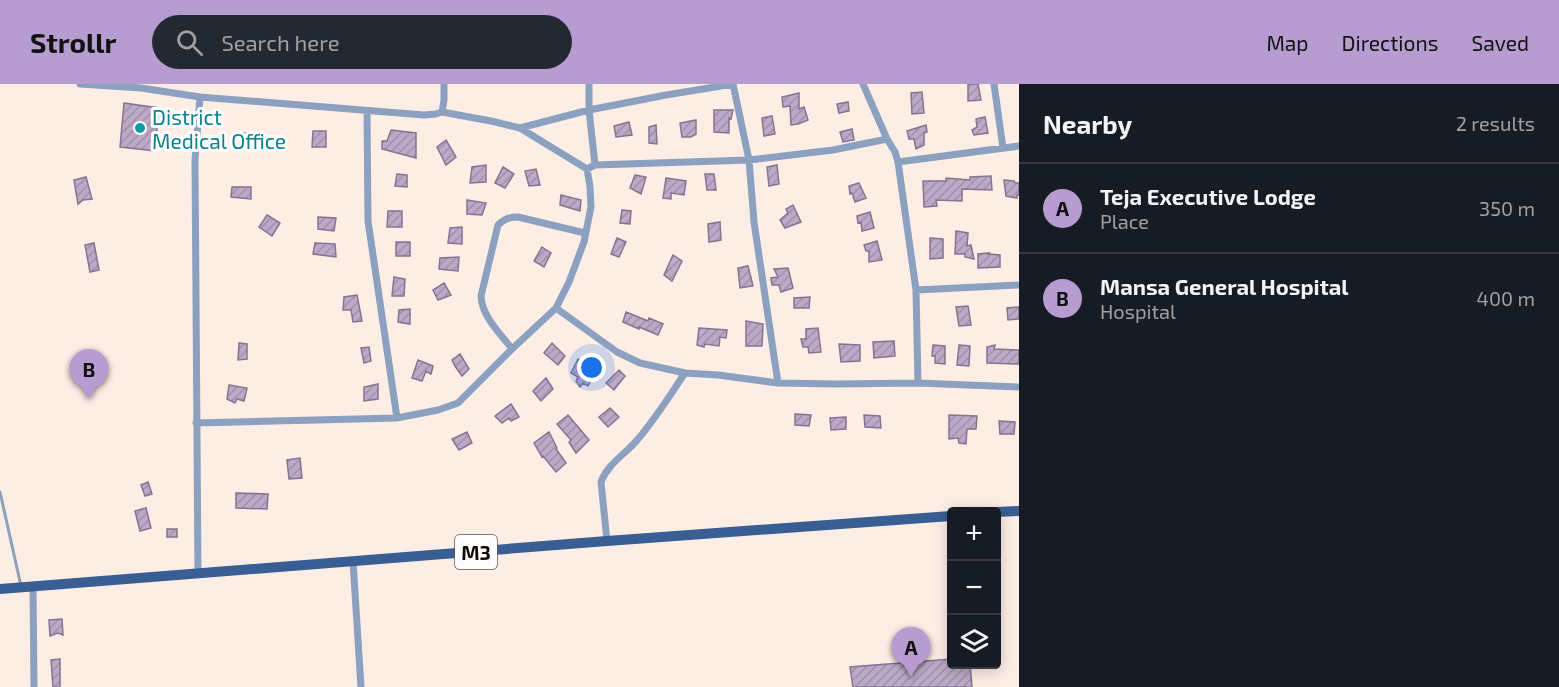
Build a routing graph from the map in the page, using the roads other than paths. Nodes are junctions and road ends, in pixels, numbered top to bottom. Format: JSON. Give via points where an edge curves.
{"nodes":[{"id":1,"x":80,"y":84,"type":"edge"},
{"id":2,"x":444,"y":84,"type":"edge"},
{"id":3,"x":589,"y":84,"type":"edge"},
{"id":4,"x":733,"y":84,"type":"edge"},
{"id":5,"x":863,"y":84,"type":"edge"},
{"id":6,"x":994,"y":84,"type":"edge"},
{"id":7,"x":200,"y":96,"type":"junction"},
{"id":8,"x":589,"y":110,"type":"junction"},
{"id":9,"x":367,"y":111,"type":"junction"},
{"id":10,"x":442,"y":112,"type":"junction"},
{"id":11,"x":520,"y":128,"type":"junction"},
{"id":12,"x":887,"y":139,"type":"junction"},
{"id":13,"x":1019,"y":146,"type":"edge"},
{"id":14,"x":1003,"y":148,"type":"junction"},
{"id":15,"x":748,"y":160,"type":"junction"},
{"id":16,"x":898,"y":162,"type":"junction"},
{"id":17,"x":595,"y":165,"type":"junction"},
{"id":18,"x":587,"y":169,"type":"junction"},
{"id":19,"x":585,"y":233,"type":"junction"},
{"id":20,"x":1019,"y":285,"type":"edge"},
{"id":21,"x":916,"y":290,"type":"junction"},
{"id":22,"x":556,"y":309,"type":"junction"},
{"id":23,"x":512,"y":349,"type":"junction"},
{"id":24,"x":685,"y":373,"type":"junction"},
{"id":25,"x":778,"y":383,"type":"junction"},
{"id":26,"x":918,"y":383,"type":"junction"},
{"id":27,"x":1019,"y":387,"type":"edge"},
{"id":28,"x":397,"y":418,"type":"junction"},
{"id":29,"x":196,"y":423,"type":"junction"},
{"id":30,"x":0,"y":492,"type":"edge"},
{"id":31,"x":1019,"y":511,"type":"edge"},
{"id":32,"x":1001,"y":512,"type":"edge"},
{"id":33,"x":947,"y":516,"type":"edge"},
{"id":34,"x":606,"y":541,"type":"junction"},
{"id":35,"x":353,"y":561,"type":"junction"},
{"id":36,"x":198,"y":574,"type":"junction"},
{"id":37,"x":33,"y":586,"type":"junction"},
{"id":38,"x":21,"y":587,"type":"junction"},
{"id":39,"x":0,"y":589,"type":"edge"},
{"id":40,"x":34,"y":687,"type":"edge"},
{"id":41,"x":361,"y":687,"type":"edge"}],
"edges":[{"from":1,"to":7,"type":"street"},
{"from":2,"to":10,"type":"street"},
{"from":3,"to":8,"type":"street"},
{"from":4,"to":8,"type":"street"},
{"from":4,"to":15,"type":"street"},
{"from":5,"to":12,"type":"street"},
{"from":6,"to":14,"type":"street"},
{"from":7,"to":9,"type":"street"},
{"from":7,"to":29,"type":"street","via":[[195,160]]},
{"from":8,"to":11,"type":"street"},
{"from":8,"to":17,"type":"street"},
{"from":9,"to":10,"type":"street","via":[[424,115]]},
{"from":9,"to":28,"type":"street","via":[[368,221]]},
{"from":10,"to":11,"type":"street"},
{"from":11,"to":18,"type":"street"},
{"from":12,"to":15,"type":"street"},
{"from":12,"to":16,"type":"street"},
{"from":13,"to":14,"type":"street"},
{"from":14,"to":16,"type":"street"},
{"from":15,"to":17,"type":"street"},
{"from":15,"to":25,"type":"street"},
{"from":16,"to":21,"type":"street"},
{"from":17,"to":18,"type":"street"},
{"from":18,"to":19,"type":"street","via":[[591,207]]},
{"from":19,"to":22,"type":"street"},
{"from":19,"to":23,"type":"street","via":[[518,217],[498,225],[482,305]]},
{"from":20,"to":21,"type":"street"},
{"from":21,"to":26,"type":"street"},
{"from":22,"to":23,"type":"street"},
{"from":22,"to":24,"type":"street","via":[[616,352],[640,363]]},
{"from":23,"to":28,"type":"street","via":[[458,403]]},
{"from":24,"to":25,"type":"street"},
{"from":24,"to":34,"type":"street","via":[[644,433],[603,475]]},
{"from":25,"to":26,"type":"street"},
{"from":26,"to":27,"type":"street"},
{"from":28,"to":29,"type":"street"},
{"from":29,"to":36,"type":"street"},
{"from":30,"to":38,"type":"lane"},
{"from":31,"to":32,"type":"main road"},
{"from":33,"to":34,"type":"main road","number":"M3"},
{"from":34,"to":35,"type":"main road","number":"M3"},
{"from":35,"to":36,"type":"main road","number":"M3"},
{"from":35,"to":41,"type":"street"},
{"from":36,"to":37,"type":"main road","number":"M3"},
{"from":37,"to":38,"type":"main road","number":"M3"},
{"from":37,"to":40,"type":"street"},
{"from":38,"to":39,"type":"main road","number":"M3"}]}
